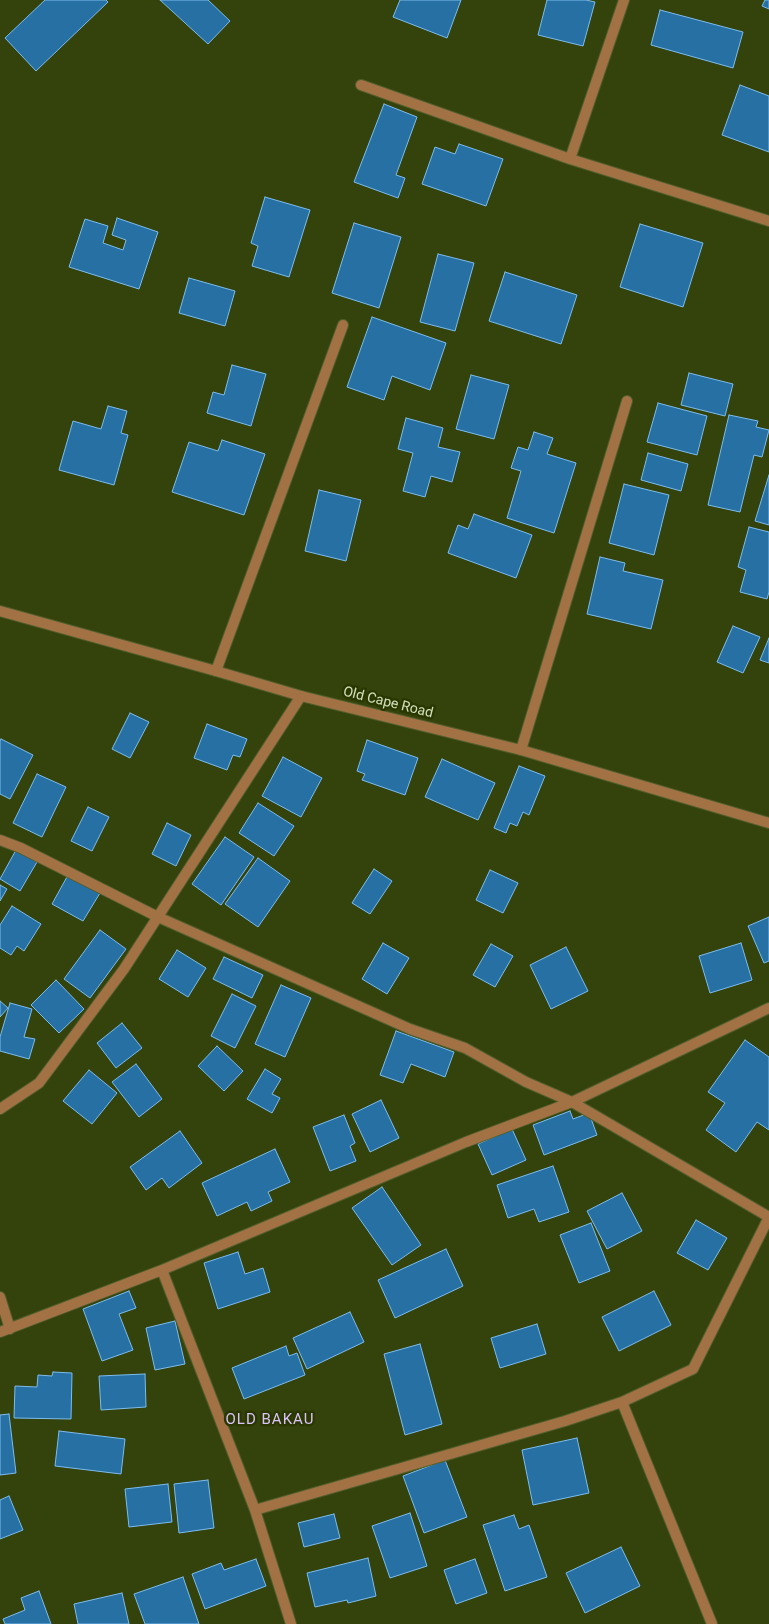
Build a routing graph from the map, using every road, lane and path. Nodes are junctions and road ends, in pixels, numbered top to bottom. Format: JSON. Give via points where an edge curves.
{"nodes":[{"id":1,"x":624,"y":0,"type":"edge"},
{"id":2,"x":361,"y":86,"type":"dead end"},
{"id":3,"x":570,"y":159,"type":"junction"},
{"id":4,"x":769,"y":221,"type":"edge"},
{"id":5,"x":344,"y":324,"type":"dead end"},
{"id":6,"x":627,"y":401,"type":"dead end"},
{"id":7,"x":0,"y":611,"type":"edge"},
{"id":8,"x":216,"y":670,"type":"junction"},
{"id":9,"x":301,"y":696,"type":"junction"},
{"id":10,"x":522,"y":750,"type":"junction"},
{"id":11,"x":769,"y":823,"type":"edge"},
{"id":12,"x":0,"y":840,"type":"edge"},
{"id":13,"x":158,"y":917,"type":"junction"},
{"id":14,"x":769,"y":1008,"type":"edge"},
{"id":15,"x":572,"y":1102,"type":"junction"},
{"id":16,"x":0,"y":1108,"type":"edge"},
{"id":17,"x":162,"y":1270,"type":"junction"},
{"id":18,"x":0,"y":1297,"type":"edge"},
{"id":19,"x":5,"y":1330,"type":"edge"},
{"id":20,"x":622,"y":1402,"type":"junction"},
{"id":21,"x":256,"y":1510,"type":"junction"},
{"id":22,"x":290,"y":1624,"type":"edge"},
{"id":23,"x":712,"y":1624,"type":"edge"}],
"edges":[{"from":1,"to":3,"type":"street"},
{"from":2,"to":3,"type":"street"},
{"from":3,"to":4,"type":"street"},
{"from":5,"to":8,"type":"street"},
{"from":6,"to":10,"type":"street"},
{"from":7,"to":8,"type":"street","name":"Old Cape Road"},
{"from":8,"to":9,"type":"street","name":"Old Cape Road"},
{"from":9,"to":10,"type":"street","name":"Old Cape Road"},
{"from":9,"to":13,"type":"street"},
{"from":10,"to":11,"type":"street","name":"Old Cape Road"},
{"from":12,"to":13,"type":"street"},
{"from":13,"to":15,"type":"street","via":[[410,1029],[465,1048],[526,1082]]},
{"from":13,"to":16,"type":"street","via":[[124,969],[39,1083]]},
{"from":14,"to":15,"type":"street"},
{"from":15,"to":17,"type":"street","via":[[466,1142]]},
{"from":15,"to":20,"type":"street","via":[[768,1217],[693,1369]]},
{"from":17,"to":19,"type":"street"},
{"from":17,"to":21,"type":"street"},
{"from":18,"to":19,"type":"street"},
{"from":20,"to":21,"type":"street"},
{"from":20,"to":23,"type":"street"},
{"from":21,"to":22,"type":"street"}]}
